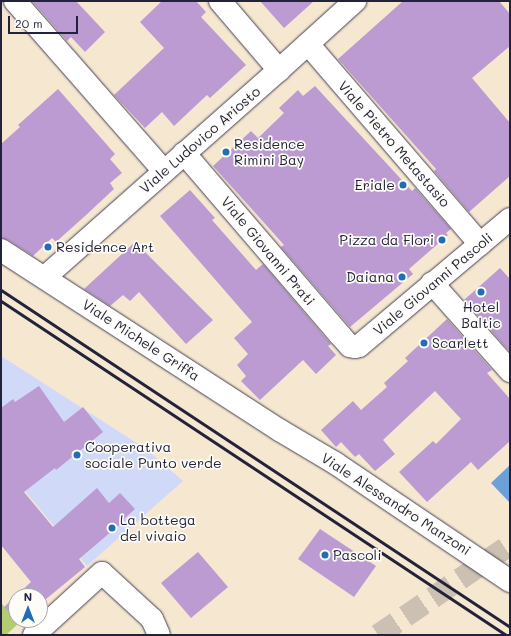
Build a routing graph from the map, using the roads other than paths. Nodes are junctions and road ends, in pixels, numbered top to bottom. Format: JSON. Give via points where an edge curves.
{"nodes":[{"id":1,"x":15,"y":1,"type":"edge"},
{"id":2,"x":220,"y":1,"type":"edge"},
{"id":3,"x":354,"y":1,"type":"edge"},
{"id":4,"x":308,"y":44,"type":"junction"},
{"id":5,"x":279,"y":70,"type":"junction"},
{"id":6,"x":184,"y":153,"type":"junction"},
{"id":7,"x":164,"y":171,"type":"junction"},
{"id":8,"x":510,"y":219,"type":"edge"},
{"id":9,"x":480,"y":244,"type":"junction"},
{"id":10,"x":1,"y":250,"type":"edge"},
{"id":11,"x":45,"y":278,"type":"junction"},
{"id":12,"x":432,"y":283,"type":"junction"},
{"id":13,"x":355,"y":347,"type":"joint"},
{"id":14,"x":510,"y":371,"type":"edge"},
{"id":15,"x":280,"y":431,"type":"joint"},
{"id":16,"x":510,"y":581,"type":"edge"},
{"id":17,"x":34,"y":635,"type":"edge"},
{"id":18,"x":159,"y":635,"type":"edge"}],
"edges":[{"from":1,"to":7,"type":"street"},
{"from":2,"to":5,"type":"street"},
{"from":3,"to":4,"type":"street","name":"Viale Ludovico Ariosto"},
{"from":4,"to":5,"type":"street","name":"Viale Ludovico Ariosto"},
{"from":4,"to":9,"type":"street","name":"Viale Pietro Metastasio"},
{"from":5,"to":6,"type":"street","name":"Viale Ludovico Ariosto"},
{"from":6,"to":7,"type":"street","name":"Viale Ludovico Ariosto"},
{"from":6,"to":13,"type":"street","name":"Viale Giovanni Prati","via":[[340,335],[350,346]]},
{"from":7,"to":11,"type":"street","name":"Viale Ludovico Ariosto"},
{"from":8,"to":9,"type":"street","name":"Viale Giovanni Pascoli"},
{"from":9,"to":12,"type":"street","name":"Viale Giovanni Pascoli"},
{"from":10,"to":11,"type":"street","name":"Viale Michele Griffa"},
{"from":11,"to":15,"type":"street","name":"Viale Michele Griffa"},
{"from":12,"to":13,"type":"street","name":"Viale Giovanni Pascoli"},
{"from":12,"to":14,"type":"street"},
{"from":15,"to":16,"type":"street","name":"Viale Alessandro Manzoni","via":[[335,463]]},
{"from":17,"to":18,"type":"street","via":[[102,573],[152,619]]}]}
